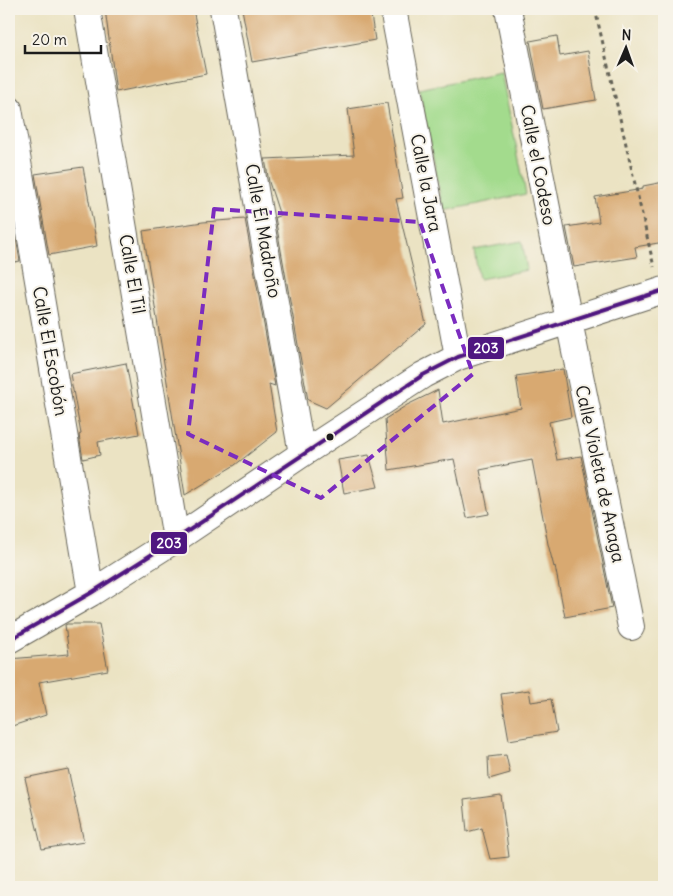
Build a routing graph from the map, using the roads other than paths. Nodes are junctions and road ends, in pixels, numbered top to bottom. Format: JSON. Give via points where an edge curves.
{"nodes":[{"id":1,"x":87,"y":9,"type":"edge"},
{"id":2,"x":223,"y":9,"type":"edge"},
{"id":3,"x":393,"y":9,"type":"edge"},
{"id":4,"x":508,"y":9,"type":"edge"},
{"id":5,"x":9,"y":109,"type":"edge"},
{"id":6,"x":662,"y":291,"type":"edge"},
{"id":7,"x":569,"y":321,"type":"junction"},
{"id":8,"x":458,"y":357,"type":"junction"},
{"id":9,"x":302,"y":454,"type":"junction"},
{"id":10,"x":176,"y":540,"type":"junction"},
{"id":11,"x":92,"y":594,"type":"junction"},
{"id":12,"x":631,"y":627,"type":"dead end"},
{"id":13,"x":11,"y":636,"type":"edge"}],
"edges":[{"from":1,"to":10,"type":"street","name":"Calle El Til"},
{"from":2,"to":9,"type":"street","name":"Calle El Madroño"},
{"from":3,"to":8,"type":"street","name":"Calle la Jara"},
{"from":4,"to":7,"type":"street","name":"Calle el Codeso"},
{"from":5,"to":11,"type":"street","name":"Calle El Escobón"},
{"from":6,"to":7,"type":"street"},
{"from":7,"to":8,"type":"street"},
{"from":7,"to":12,"type":"street","name":"Calle Violeta de Anaga"},
{"from":8,"to":9,"type":"street","via":[[423,375]]},
{"from":9,"to":10,"type":"street"},
{"from":10,"to":11,"type":"street"},
{"from":11,"to":13,"type":"street"}]}
